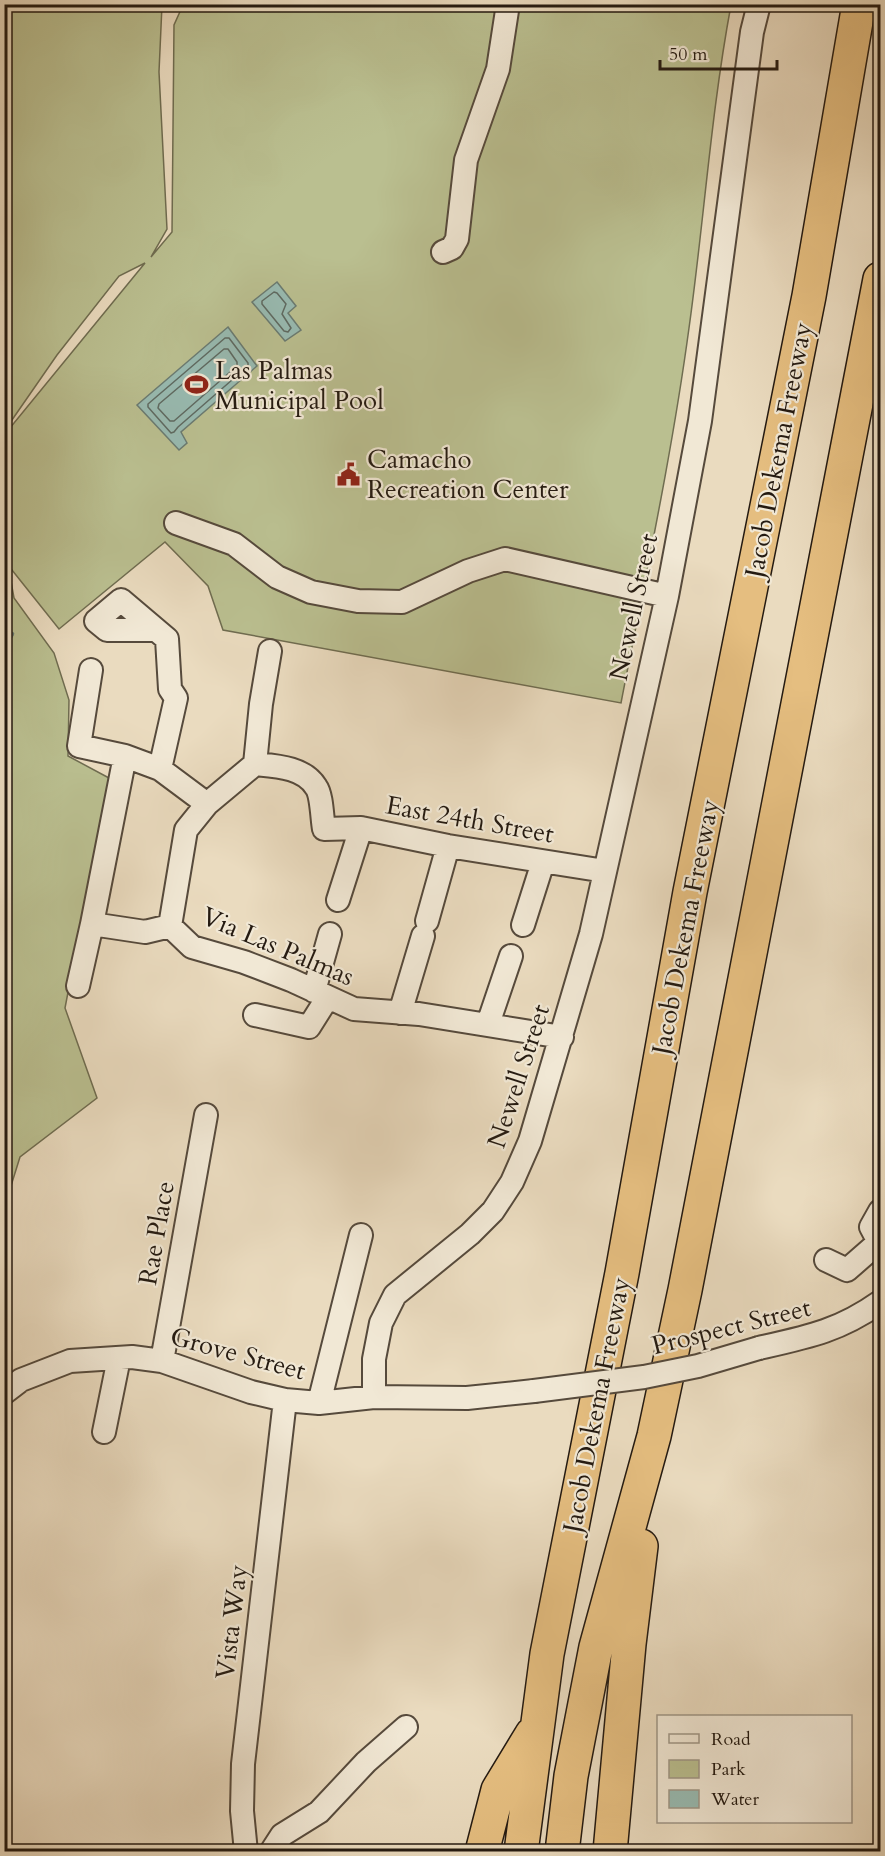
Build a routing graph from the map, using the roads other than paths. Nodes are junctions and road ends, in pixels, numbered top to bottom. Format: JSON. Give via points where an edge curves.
{"nodes":[{"id":1,"x":508,"y":4,"type":"edge"},
{"id":2,"x":748,"y":4,"type":"edge"},
{"id":3,"x":759,"y":4,"type":"edge"},
{"id":4,"x":860,"y":4,"type":"edge"},
{"id":5,"x":752,"y":32,"type":"junction"},
{"id":6,"x":443,"y":252,"type":"dead end"},
{"id":7,"x":880,"y":279,"type":"edge"},
{"id":8,"x":176,"y":523,"type":"dead end"},
{"id":9,"x":667,"y":596,"type":"junction"},
{"id":10,"x":156,"y":630,"type":"dead end"},
{"id":11,"x":270,"y":651,"type":"dead end"},
{"id":12,"x":91,"y":670,"type":"dead end"},
{"id":13,"x":125,"y":756,"type":"junction"},
{"id":14,"x":255,"y":764,"type":"junction"},
{"id":15,"x":160,"y":769,"type":"junction"},
{"id":16,"x":207,"y":804,"type":"junction"},
{"id":17,"x":361,"y":828,"type":"junction"},
{"id":18,"x":448,"y":846,"type":"junction"},
{"id":19,"x":543,"y":862,"type":"junction"},
{"id":20,"x":605,"y":871,"type":"junction"},
{"id":21,"x":338,"y":900,"type":"dead end"},
{"id":22,"x":92,"y":924,"type":"junction"},
{"id":23,"x":523,"y":925,"type":"dead end"},
{"id":24,"x":170,"y":926,"type":"junction"},
{"id":25,"x":330,"y":934,"type":"dead end"},
{"id":26,"x":511,"y":957,"type":"dead end"},
{"id":27,"x":78,"y":986,"type":"dead end"},
{"id":28,"x":321,"y":994,"type":"junction"},
{"id":29,"x":400,"y":1013,"type":"junction"},
{"id":30,"x":255,"y":1014,"type":"dead end"},
{"id":31,"x":488,"y":1024,"type":"junction"},
{"id":32,"x":562,"y":1037,"type":"junction"},
{"id":33,"x":206,"y":1115,"type":"dead end"},
{"id":34,"x":880,"y":1211,"type":"edge"},
{"id":35,"x":361,"y":1235,"type":"dead end"},
{"id":36,"x":880,"y":1242,"type":"edge"},
{"id":37,"x":826,"y":1260,"type":"dead end"},
{"id":38,"x":880,"y":1302,"type":"edge"},
{"id":39,"x":119,"y":1358,"type":"junction"},
{"id":40,"x":162,"y":1361,"type":"junction"},
{"id":41,"x":4,"y":1393,"type":"edge"},
{"id":42,"x":374,"y":1397,"type":"junction"},
{"id":43,"x":285,"y":1400,"type":"junction"},
{"id":44,"x":319,"y":1403,"type":"junction"},
{"id":45,"x":104,"y":1432,"type":"dead end"},
{"id":46,"x":654,"y":1436,"type":"junction"},
{"id":47,"x":538,"y":1722,"type":"junction"},
{"id":48,"x":406,"y":1727,"type":"dead end"},
{"id":49,"x":246,"y":1851,"type":"edge"},
{"id":50,"x":271,"y":1851,"type":"edge"},
{"id":51,"x":482,"y":1851,"type":"edge"},
{"id":52,"x":521,"y":1851,"type":"edge"},
{"id":53,"x":561,"y":1851,"type":"edge"},
{"id":54,"x":610,"y":1851,"type":"edge"}],
"edges":[{"from":1,"to":6,"type":"street","via":[[498,69],[466,160],[457,240]]},
{"from":2,"to":5,"type":"street","name":"Newell Street"},
{"from":3,"to":5,"type":"street","name":"Newell Street"},
{"from":4,"to":47,"type":"highway","name":"Jacob Dekema Freeway","via":[[808,296],[690,892],[622,1273],[547,1654]]},
{"from":5,"to":9,"type":"street","name":"Newell Street","via":[[700,421]]},
{"from":7,"to":46,"type":"highway"},
{"from":8,"to":9,"type":"street","via":[[234,544],[277,577],[311,592],[358,601],[402,602],[468,571],[505,559]]},
{"from":9,"to":20,"type":"street","name":"Newell Street"},
{"from":10,"to":15,"type":"street","via":[[168,639],[170,689],[176,698]]},
{"from":11,"to":14,"type":"street"},
{"from":12,"to":13,"type":"street","via":[[79,746]]},
{"from":13,"to":15,"type":"street"},
{"from":13,"to":22,"type":"street"},
{"from":14,"to":16,"type":"street","name":"Via Las Palmas"},
{"from":14,"to":17,"type":"street","name":"East 24th Street","via":[[287,767],[309,779],[318,788],[324,829]]},
{"from":15,"to":16,"type":"street"},
{"from":16,"to":24,"type":"street","name":"Via Las Palmas","via":[[186,830]]},
{"from":17,"to":18,"type":"street","name":"East 24th Street"},
{"from":17,"to":21,"type":"street"},
{"from":18,"to":19,"type":"street","name":"East 24th Street"},
{"from":18,"to":29,"type":"street"},
{"from":19,"to":20,"type":"street","name":"East 24th Street"},
{"from":19,"to":23,"type":"street"},
{"from":20,"to":32,"type":"street","name":"Newell Street"},
{"from":22,"to":24,"type":"street","via":[[145,932]]},
{"from":22,"to":27,"type":"street"},
{"from":24,"to":28,"type":"street","name":"Via Las Palmas","via":[[192,947],[244,962]]},
{"from":25,"to":28,"type":"street"},
{"from":26,"to":31,"type":"street"},
{"from":28,"to":29,"type":"street","name":"Via Las Palmas","via":[[354,1009]]},
{"from":28,"to":30,"type":"street","via":[[309,1027]]},
{"from":29,"to":31,"type":"street","name":"Via Las Palmas"},
{"from":31,"to":32,"type":"street","name":"Via Las Palmas"},
{"from":32,"to":42,"type":"street","name":"Newell Street","via":[[530,1141],[512,1182],[493,1211],[470,1234],[395,1295],[381,1323],[374,1359]]},
{"from":33,"to":40,"type":"street","name":"Rae Place"},
{"from":34,"to":36,"type":"street","via":[[871,1227]]},
{"from":35,"to":44,"type":"street"},
{"from":36,"to":37,"type":"street","via":[[847,1270]]},
{"from":38,"to":42,"type":"street","name":"Prospect Street","bridge":true,"via":[[856,1319],[812,1336],[644,1377],[467,1398]]},
{"from":39,"to":40,"type":"street","name":"Grove Street"},
{"from":39,"to":41,"type":"street","name":"Grove Street","via":[[70,1361],[21,1380]]},
{"from":39,"to":45,"type":"street"},
{"from":40,"to":43,"type":"street","name":"Grove Street"},
{"from":42,"to":44,"type":"street","name":"Grove Street"},
{"from":43,"to":44,"type":"street","name":"Grove Street"},
{"from":43,"to":49,"type":"street","name":"Vista Way","via":[[243,1764]]},
{"from":46,"to":53,"type":"highway","via":[[596,1647]]},
{"from":46,"to":54,"type":"highway"},
{"from":47,"to":51,"type":"highway","via":[[498,1790]]},
{"from":47,"to":52,"type":"highway","name":"Jacob Dekema Freeway"},
{"from":48,"to":50,"type":"street","via":[[318,1812],[282,1835]]}]}
